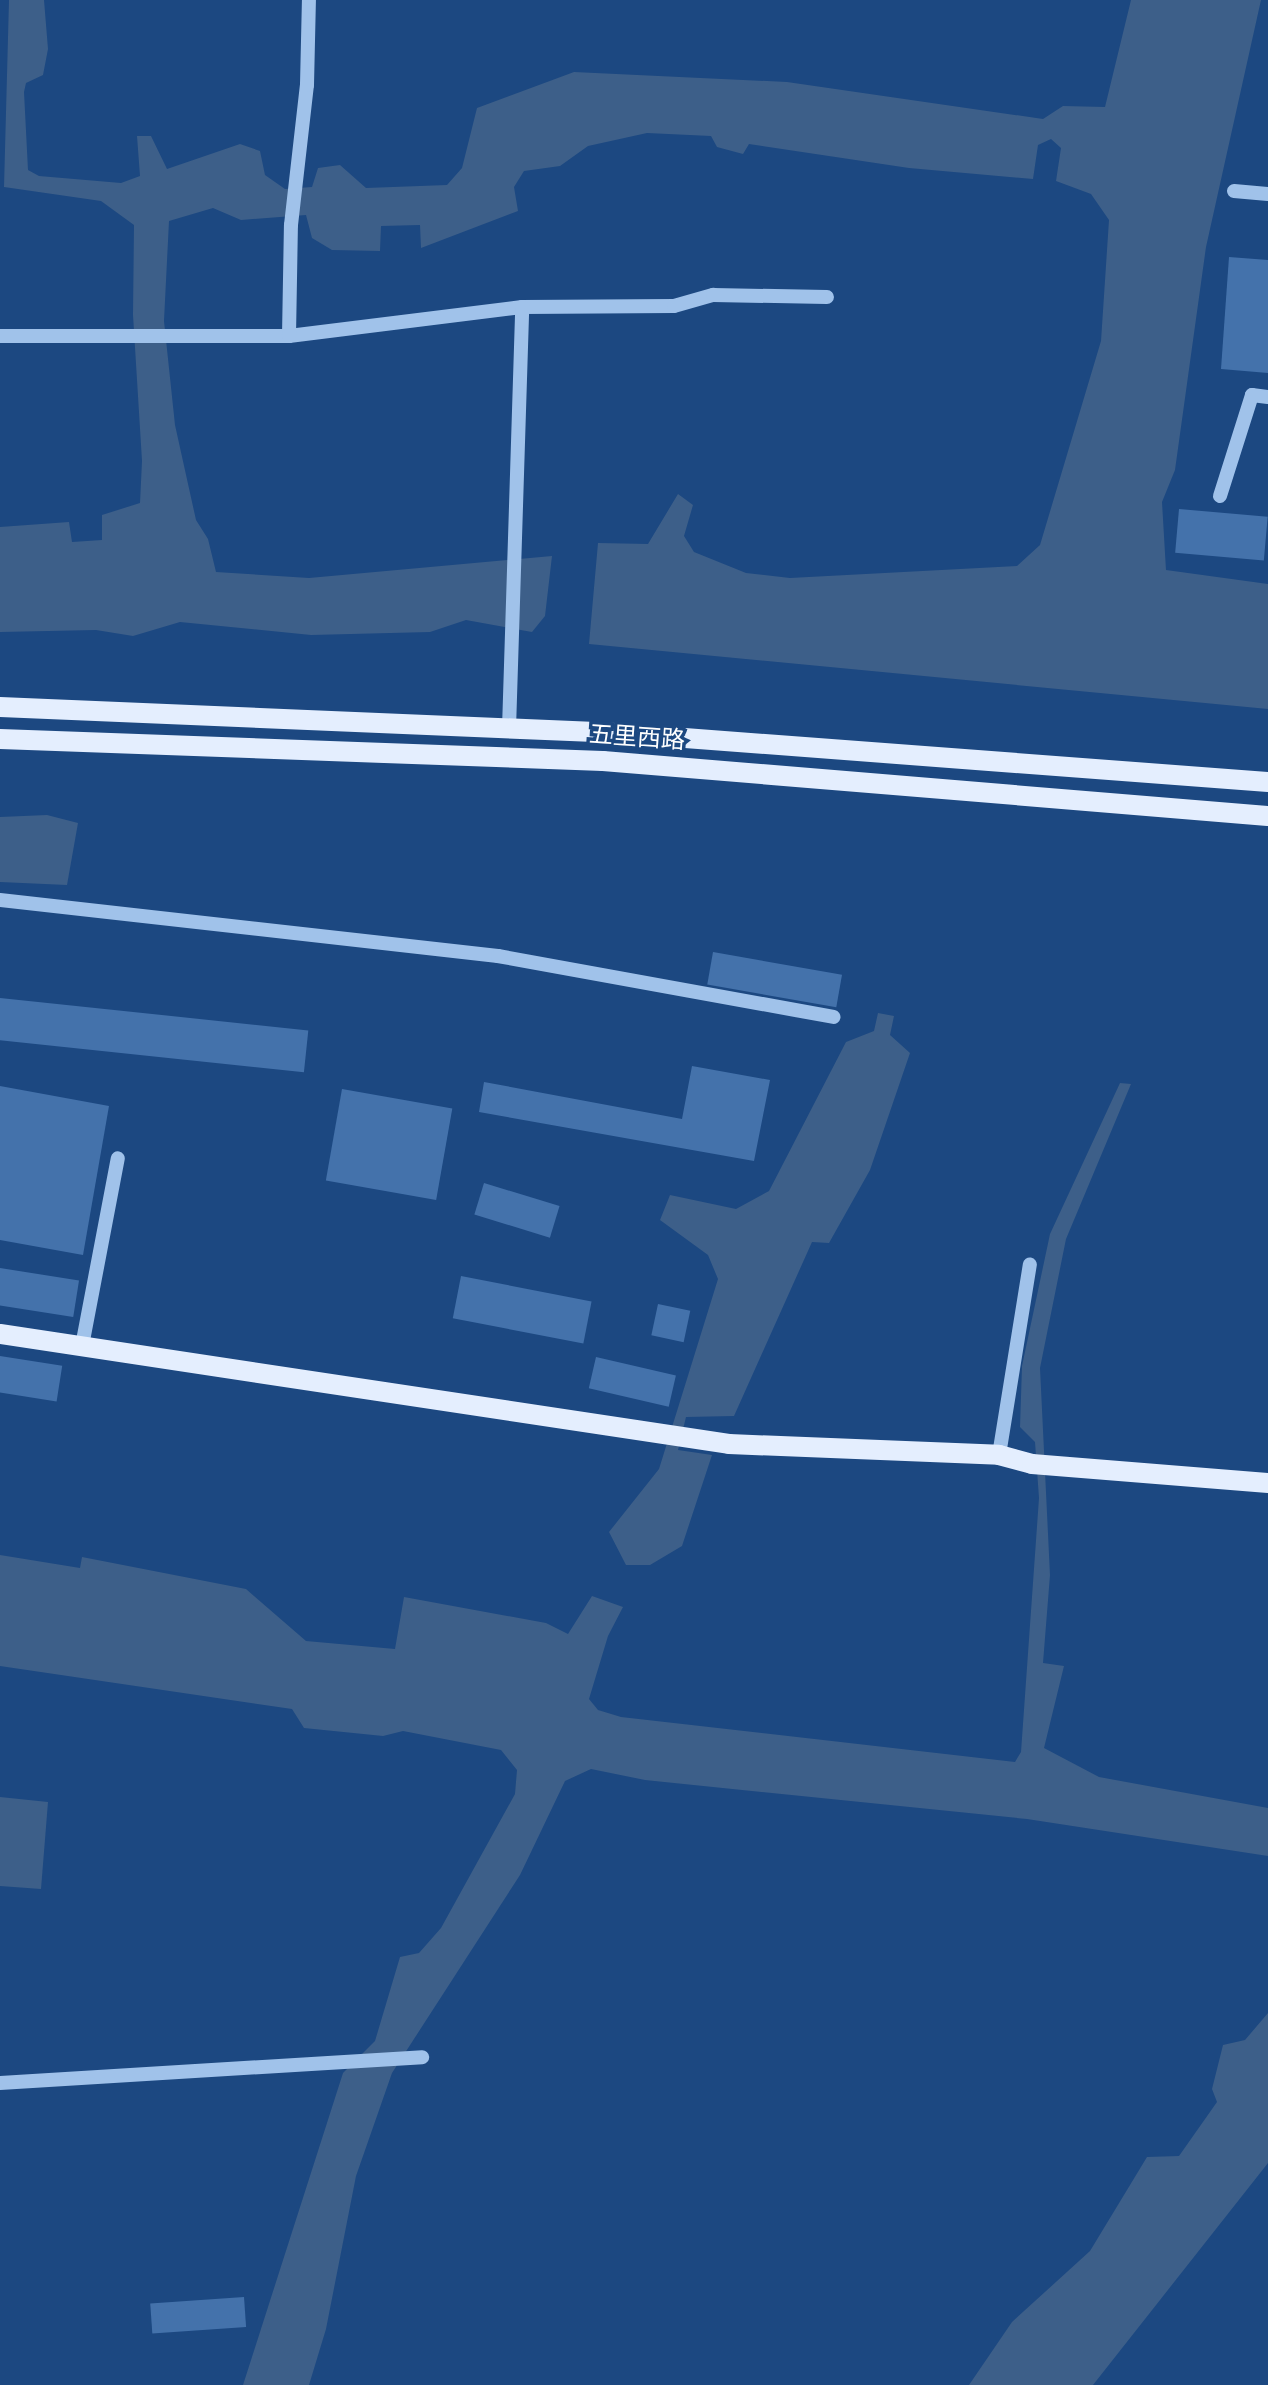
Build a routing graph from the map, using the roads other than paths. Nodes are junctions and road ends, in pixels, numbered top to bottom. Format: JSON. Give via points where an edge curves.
{"nodes":[{"id":1,"x":309,"y":0,"type":"edge"},
{"id":2,"x":1234,"y":191,"type":"dead end"},
{"id":3,"x":1268,"y":194,"type":"edge"},
{"id":4,"x":827,"y":297,"type":"dead end"},
{"id":5,"x":522,"y":307,"type":"junction"},
{"id":6,"x":0,"y":336,"type":"edge"},
{"id":7,"x":289,"y":336,"type":"junction"},
{"id":8,"x":1268,"y":397,"type":"edge"},
{"id":9,"x":1220,"y":496,"type":"dead end"},
{"id":10,"x":0,"y":707,"type":"edge"},
{"id":11,"x":509,"y":729,"type":"junction"},
{"id":12,"x":0,"y":739,"type":"edge"},
{"id":13,"x":1268,"y":782,"type":"edge"},
{"id":14,"x":1268,"y":816,"type":"edge"},
{"id":15,"x":0,"y":900,"type":"edge"},
{"id":16,"x":834,"y":1017,"type":"dead end"},
{"id":17,"x":118,"y":1158,"type":"dead end"},
{"id":18,"x":1030,"y":1264,"type":"dead end"},
{"id":19,"x":0,"y":1334,"type":"edge"},
{"id":20,"x":82,"y":1346,"type":"junction"},
{"id":21,"x":999,"y":1455,"type":"junction"},
{"id":22,"x":1268,"y":1483,"type":"edge"},
{"id":23,"x":416,"y":2057,"type":"dead end"},
{"id":24,"x":0,"y":2083,"type":"edge"}],
"edges":[{"from":1,"to":7,"type":"street","via":[[291,225]]},
{"from":2,"to":3,"type":"street"},
{"from":4,"to":5,"type":"street","via":[[713,295],[674,306]]},
{"from":5,"to":7,"type":"street"},
{"from":5,"to":11,"type":"street"},
{"from":6,"to":7,"type":"street"},
{"from":8,"to":9,"type":"street","via":[[1252,395]]},
{"from":10,"to":11,"type":"main road","name":"五里西路"},
{"from":11,"to":13,"type":"main road","name":"五里西路"},
{"from":12,"to":14,"type":"main road","name":"五里西路","via":[[603,761]]},
{"from":15,"to":16,"type":"street","via":[[498,956]]},
{"from":17,"to":20,"type":"street"},
{"from":18,"to":21,"type":"street"},
{"from":19,"to":20,"type":"main road"},
{"from":20,"to":21,"type":"main road","via":[[729,1444]]},
{"from":21,"to":22,"type":"main road","via":[[1032,1464]]},
{"from":23,"to":24,"type":"street"}]}
